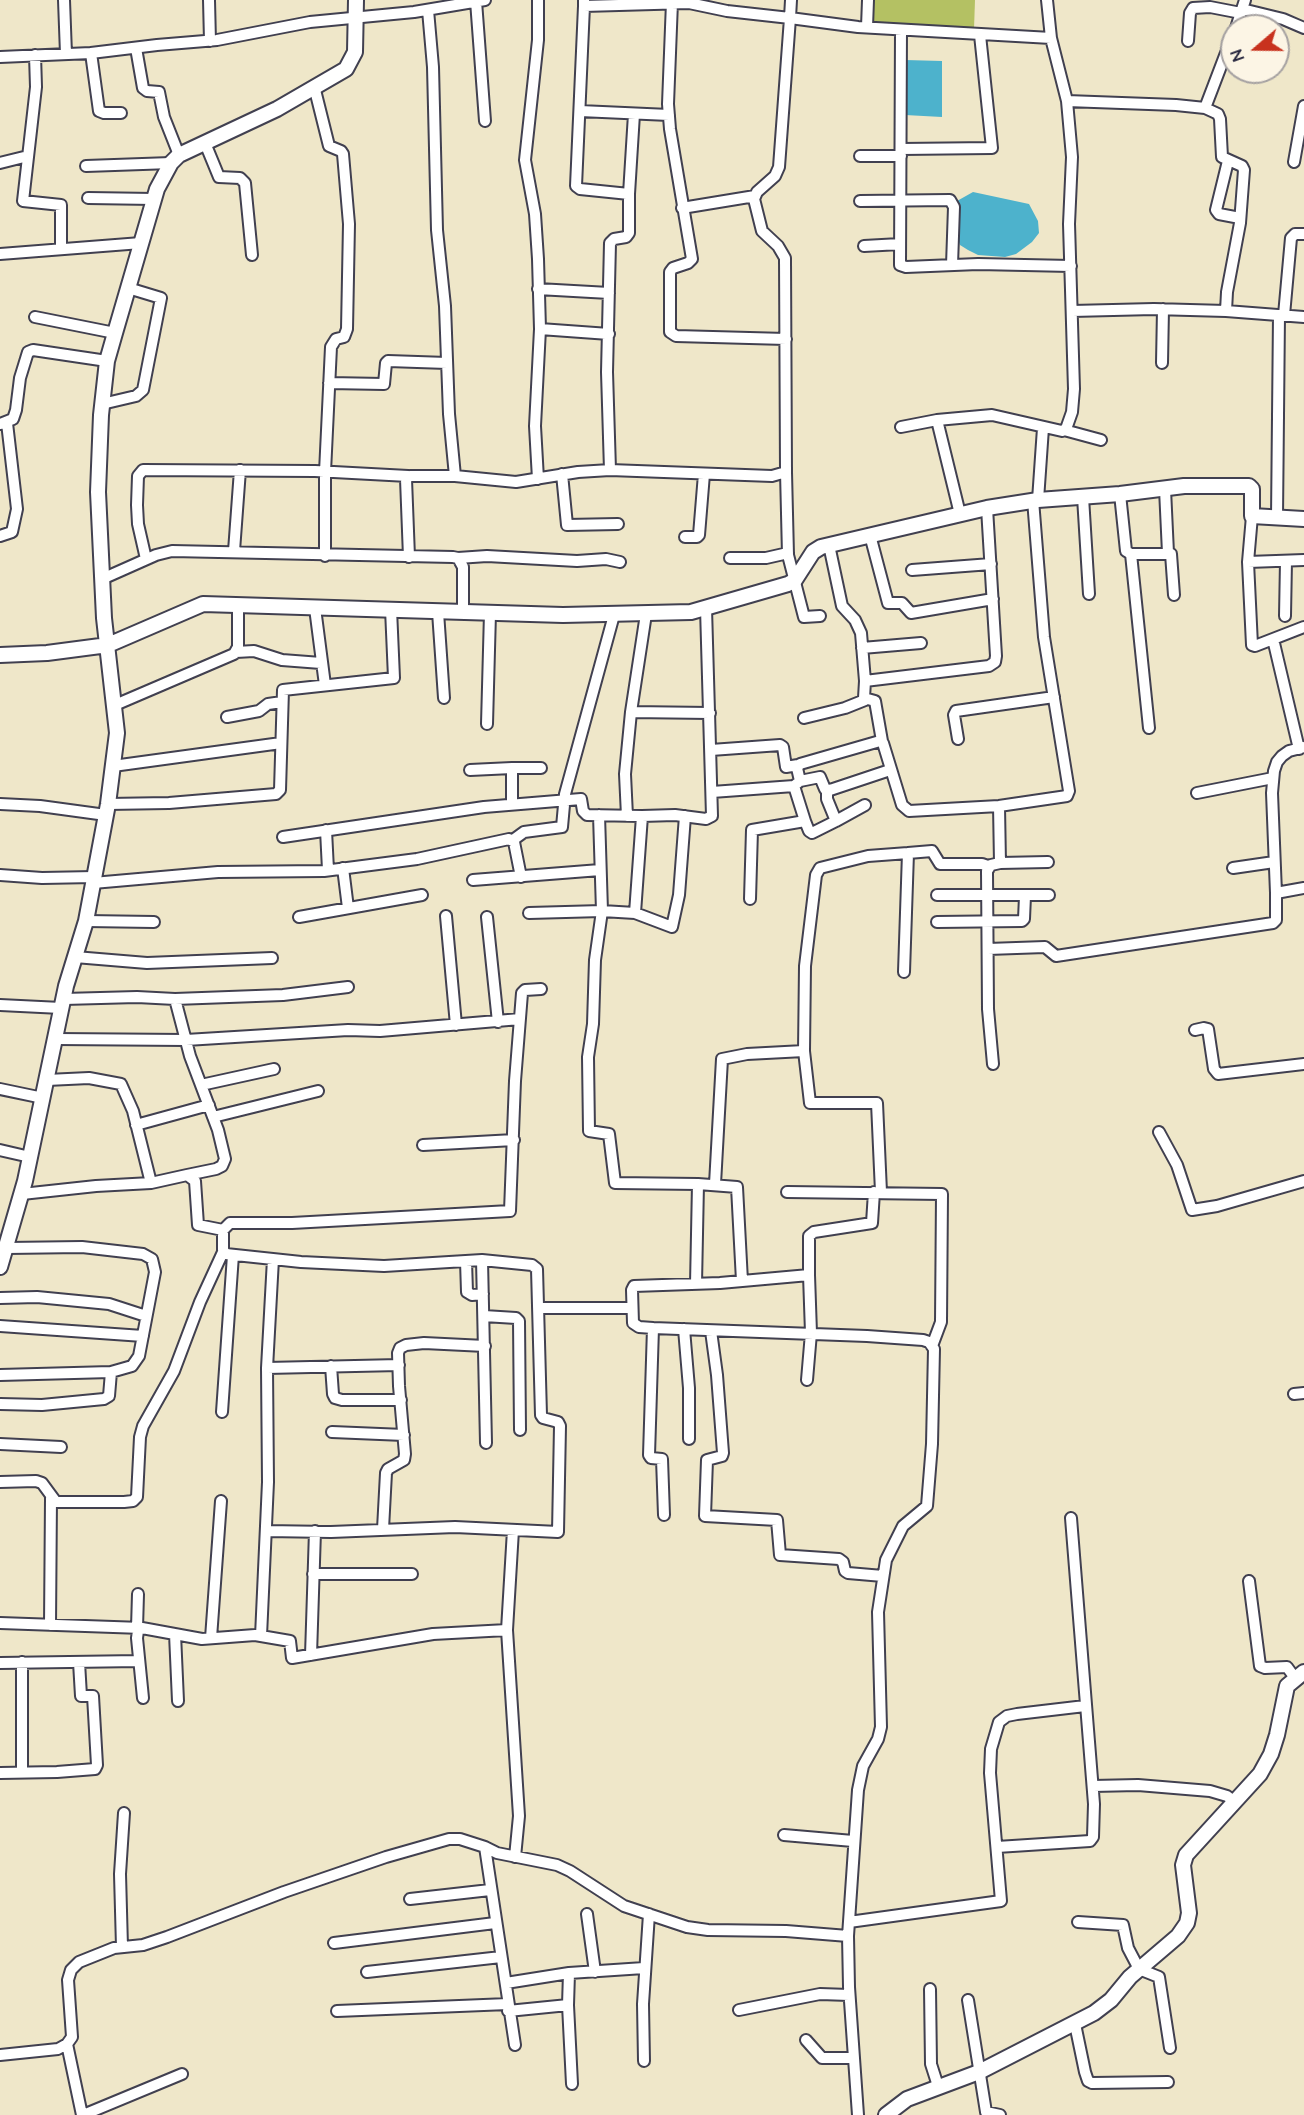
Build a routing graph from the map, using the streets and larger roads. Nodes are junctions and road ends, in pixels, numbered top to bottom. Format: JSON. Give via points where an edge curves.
{"nodes":[{"id":1,"x":64,"y":0,"type":"edge"},
{"id":2,"x":209,"y":0,"type":"edge"},
{"id":3,"x":356,"y":0,"type":"edge"},
{"id":4,"x":538,"y":0,"type":"edge"},
{"id":5,"x":791,"y":0,"type":"edge"},
{"id":6,"x":868,"y":0,"type":"edge"},
{"id":7,"x":1047,"y":0,"type":"edge"},
{"id":8,"x":481,"y":1,"type":"edge"},
{"id":9,"x":643,"y":2,"type":"edge"},
{"id":10,"x":672,"y":2,"type":"junction"},
{"id":11,"x":584,"y":3,"type":"edge"},
{"id":12,"x":1243,"y":7,"type":"edge"},
{"id":13,"x":428,"y":10,"type":"junction"},
{"id":14,"x":356,"y":18,"type":"junction"},
{"id":15,"x":790,"y":18,"type":"junction"},
{"id":16,"x":859,"y":27,"type":"junction"},
{"id":17,"x":1304,"y":28,"type":"edge"},
{"id":18,"x":901,"y":30,"type":"junction"},
{"id":19,"x":980,"y":35,"type":"junction"},
{"id":20,"x":1051,"y":38,"type":"junction"},
{"id":21,"x":210,"y":41,"type":"junction"},
{"id":22,"x":1188,"y":41,"type":"dead end"},
{"id":23,"x":136,"y":48,"type":"junction"},
{"id":24,"x":91,"y":53,"type":"junction"},
{"id":25,"x":66,"y":54,"type":"junction"},
{"id":26,"x":35,"y":55,"type":"junction"},
{"id":27,"x":0,"y":57,"type":"edge"},
{"id":28,"x":1220,"y":69,"type":"edge"},
{"id":29,"x":314,"y":86,"type":"junction"},
{"id":30,"x":1067,"y":101,"type":"junction"},
{"id":31,"x":1304,"y":106,"type":"edge"},
{"id":32,"x":1205,"y":108,"type":"junction"},
{"id":33,"x":580,"y":111,"type":"junction"},
{"id":34,"x":121,"y":113,"type":"dead end"},
{"id":35,"x":635,"y":114,"type":"junction"},
{"id":36,"x":669,"y":116,"type":"junction"},
{"id":37,"x":485,"y":121,"type":"dead end"},
{"id":38,"x":205,"y":143,"type":"junction"},
{"id":39,"x":901,"y":152,"type":"junction"},
{"id":40,"x":28,"y":156,"type":"junction"},
{"id":41,"x":860,"y":156,"type":"dead end"},
{"id":42,"x":175,"y":159,"type":"junction"},
{"id":43,"x":1228,"y":161,"type":"junction"},
{"id":44,"x":1294,"y":162,"type":"dead end"},
{"id":45,"x":0,"y":163,"type":"edge"},
{"id":46,"x":86,"y":166,"type":"dead end"},
{"id":47,"x":629,"y":194,"type":"junction"},
{"id":48,"x":755,"y":195,"type":"junction"},
{"id":49,"x":88,"y":198,"type":"dead end"},
{"id":50,"x":155,"y":199,"type":"junction"},
{"id":51,"x":901,"y":199,"type":"junction"},
{"id":52,"x":860,"y":201,"type":"dead end"},
{"id":53,"x":682,"y":208,"type":"junction"},
{"id":54,"x":1240,"y":218,"type":"junction"},
{"id":55,"x":1304,"y":234,"type":"edge"},
{"id":56,"x":141,"y":243,"type":"junction"},
{"id":57,"x":900,"y":244,"type":"junction"},
{"id":58,"x":864,"y":246,"type":"dead end"},
{"id":59,"x":61,"y":249,"type":"junction"},
{"id":60,"x":0,"y":254,"type":"edge"},
{"id":61,"x":253,"y":255,"type":"dead end"},
{"id":62,"x":953,"y":265,"type":"junction"},
{"id":63,"x":1071,"y":267,"type":"junction"},
{"id":64,"x":128,"y":288,"type":"junction"},
{"id":65,"x":538,"y":289,"type":"junction"},
{"id":66,"x":609,"y":293,"type":"junction"},
{"id":67,"x":1163,"y":309,"type":"junction"},
{"id":68,"x":1072,"y":311,"type":"junction"},
{"id":69,"x":1226,"y":311,"type":"junction"},
{"id":70,"x":1281,"y":315,"type":"junction"},
{"id":71,"x":35,"y":317,"type":"dead end"},
{"id":72,"x":1304,"y":317,"type":"edge"},
{"id":73,"x":540,"y":329,"type":"junction"},
{"id":74,"x":115,"y":333,"type":"junction"},
{"id":75,"x":608,"y":334,"type":"junction"},
{"id":76,"x":786,"y":338,"type":"junction"},
{"id":77,"x":107,"y":361,"type":"junction"},
{"id":78,"x":447,"y":363,"type":"junction"},
{"id":79,"x":1162,"y":363,"type":"dead end"},
{"id":80,"x":330,"y":383,"type":"junction"},
{"id":81,"x":102,"y":404,"type":"junction"},
{"id":82,"x":937,"y":420,"type":"junction"},
{"id":83,"x":4,"y":423,"type":"edge"},
{"id":84,"x":901,"y":427,"type":"dead end"},
{"id":85,"x":1043,"y":428,"type":"junction"},
{"id":86,"x":1065,"y":430,"type":"junction"},
{"id":87,"x":1101,"y":440,"type":"dead end"},
{"id":88,"x":240,"y":470,"type":"junction"},
{"id":89,"x":610,"y":470,"type":"junction"},
{"id":90,"x":325,"y":472,"type":"junction"},
{"id":91,"x":786,"y":472,"type":"junction"},
{"id":92,"x":562,"y":474,"type":"junction"},
{"id":93,"x":704,"y":474,"type":"junction"},
{"id":94,"x":408,"y":477,"type":"junction"},
{"id":95,"x":455,"y":477,"type":"junction"},
{"id":96,"x":538,"y":479,"type":"junction"},
{"id":97,"x":1165,"y":489,"type":"junction"},
{"id":98,"x":1120,"y":494,"type":"junction"},
{"id":99,"x":1083,"y":497,"type":"junction"},
{"id":100,"x":1035,"y":500,"type":"junction"},
{"id":101,"x":987,"y":508,"type":"junction"},
{"id":102,"x":960,"y":514,"type":"junction"},
{"id":103,"x":1252,"y":516,"type":"junction"},
{"id":104,"x":1277,"y":517,"type":"junction"},
{"id":105,"x":1304,"y":519,"type":"edge"},
{"id":106,"x":618,"y":524,"type":"dead end"},
{"id":107,"x":870,"y":535,"type":"junction"},
{"id":108,"x":0,"y":536,"type":"edge"},
{"id":109,"x":685,"y":537,"type":"dead end"},
{"id":110,"x":829,"y":545,"type":"junction"},
{"id":111,"x":234,"y":551,"type":"junction"},
{"id":112,"x":1167,"y":553,"type":"junction"},
{"id":113,"x":788,"y":554,"type":"junction"},
{"id":114,"x":1131,"y":554,"type":"junction"},
{"id":115,"x":326,"y":556,"type":"junction"},
{"id":116,"x":409,"y":557,"type":"junction"},
{"id":117,"x":458,"y":558,"type":"junction"},
{"id":118,"x":730,"y":558,"type":"dead end"},
{"id":119,"x":146,"y":559,"type":"junction"},
{"id":120,"x":1304,"y":560,"type":"edge"},
{"id":121,"x":1286,"y":561,"type":"junction"},
{"id":122,"x":620,"y":562,"type":"dead end"},
{"id":123,"x":1248,"y":562,"type":"junction"},
{"id":124,"x":991,"y":564,"type":"junction"},
{"id":125,"x":912,"y":570,"type":"dead end"},
{"id":126,"x":794,"y":577,"type":"junction"},
{"id":127,"x":102,"y":579,"type":"junction"},
{"id":128,"x":1089,"y":594,"type":"dead end"},
{"id":129,"x":1174,"y":594,"type":"dead end"},
{"id":130,"x":993,"y":598,"type":"junction"},
{"id":131,"x":238,"y":604,"type":"junction"},
{"id":132,"x":315,"y":607,"type":"junction"},
{"id":133,"x":391,"y":608,"type":"junction"},
{"id":134,"x":706,"y":608,"type":"junction"},
{"id":135,"x":438,"y":612,"type":"junction"},
{"id":136,"x":463,"y":613,"type":"junction"},
{"id":137,"x":490,"y":613,"type":"junction"},
{"id":138,"x":646,"y":614,"type":"junction"},
{"id":139,"x":614,"y":615,"type":"junction"},
{"id":140,"x":1285,"y":615,"type":"dead end"},
{"id":141,"x":820,"y":616,"type":"dead end"},
{"id":142,"x":1304,"y":627,"type":"edge"},
{"id":143,"x":1273,"y":639,"type":"junction"},
{"id":144,"x":921,"y":643,"type":"dead end"},
{"id":145,"x":108,"y":645,"type":"junction"},
{"id":146,"x":862,"y":648,"type":"junction"},
{"id":147,"x":236,"y":652,"type":"junction"},
{"id":148,"x":0,"y":655,"type":"edge"},
{"id":149,"x":321,"y":663,"type":"junction"},
{"id":150,"x":865,"y":681,"type":"junction"},
{"id":151,"x":325,"y":685,"type":"junction"},
{"id":152,"x":114,"y":694,"type":"junction"},
{"id":153,"x":1054,"y":697,"type":"junction"},
{"id":154,"x":444,"y":698,"type":"dead end"},
{"id":155,"x":865,"y":700,"type":"junction"},
{"id":156,"x":282,"y":702,"type":"junction"},
{"id":157,"x":631,"y":712,"type":"junction"},
{"id":158,"x":710,"y":713,"type":"junction"},
{"id":159,"x":227,"y":717,"type":"dead end"},
{"id":160,"x":803,"y":718,"type":"dead end"},
{"id":161,"x":487,"y":724,"type":"dead end"},
{"id":162,"x":1149,"y":728,"type":"dead end"},
{"id":163,"x":958,"y":739,"type":"dead end"},
{"id":164,"x":882,"y":741,"type":"junction"},
{"id":165,"x":281,"y":743,"type":"junction"},
{"id":166,"x":1301,"y":748,"type":"edge"},
{"id":167,"x":711,"y":750,"type":"junction"},
{"id":168,"x":798,"y":765,"type":"junction"},
{"id":169,"x":113,"y":766,"type":"junction"},
{"id":170,"x":512,"y":768,"type":"junction"},
{"id":171,"x":541,"y":768,"type":"dead end"},
{"id":172,"x":470,"y":770,"type":"dead end"},
{"id":173,"x":890,"y":770,"type":"junction"},
{"id":174,"x":1273,"y":778,"type":"junction"},
{"id":175,"x":797,"y":783,"type":"junction"},
{"id":176,"x":827,"y":790,"type":"junction"},
{"id":177,"x":712,"y":793,"type":"junction"},
{"id":178,"x":1197,"y":793,"type":"dead end"},
{"id":179,"x":564,"y":799,"type":"junction"},
{"id":180,"x":0,"y":804,"type":"edge"},
{"id":181,"x":512,"y":804,"type":"junction"},
{"id":182,"x":865,"y":806,"type":"dead end"},
{"id":183,"x":999,"y":806,"type":"junction"},
{"id":184,"x":107,"y":810,"type":"junction"},
{"id":185,"x":599,"y":815,"type":"junction"},
{"id":186,"x":627,"y":816,"type":"junction"},
{"id":187,"x":642,"y":816,"type":"junction"},
{"id":188,"x":685,"y":816,"type":"junction"},
{"id":189,"x":805,"y":821,"type":"junction"},
{"id":190,"x":836,"y":821,"type":"junction"},
{"id":191,"x":326,"y":830,"type":"junction"},
{"id":192,"x":283,"y":837,"type":"dead end"},
{"id":193,"x":513,"y":840,"type":"junction"},
{"id":194,"x":908,"y":853,"type":"junction"},
{"id":195,"x":1048,"y":862,"type":"dead end"},
{"id":196,"x":1274,"y":862,"type":"junction"},
{"id":197,"x":994,"y":865,"type":"junction"},
{"id":198,"x":1233,"y":868,"type":"dead end"},
{"id":199,"x":343,"y":869,"type":"junction"},
{"id":200,"x":328,"y":870,"type":"junction"},
{"id":201,"x":600,"y":870,"type":"junction"},
{"id":202,"x":0,"y":875,"type":"edge"},
{"id":203,"x":521,"y":877,"type":"junction"},
{"id":204,"x":94,"y":880,"type":"junction"},
{"id":205,"x":473,"y":880,"type":"dead end"},
{"id":206,"x":1304,"y":888,"type":"edge"},
{"id":207,"x":1276,"y":893,"type":"junction"},
{"id":208,"x":422,"y":895,"type":"dead end"},
{"id":209,"x":937,"y":895,"type":"dead end"},
{"id":210,"x":1049,"y":895,"type":"dead end"},
{"id":211,"x":987,"y":896,"type":"junction"},
{"id":212,"x":1025,"y":896,"type":"junction"},
{"id":213,"x":750,"y":899,"type":"dead end"},
{"id":214,"x":348,"y":908,"type":"junction"},
{"id":215,"x":602,"y":911,"type":"junction"},
{"id":216,"x":529,"y":913,"type":"dead end"},
{"id":217,"x":635,"y":913,"type":"junction"},
{"id":218,"x":446,"y":916,"type":"dead end"},
{"id":219,"x":299,"y":917,"type":"dead end"},
{"id":220,"x":488,"y":917,"type":"dead end"},
{"id":221,"x":86,"y":921,"type":"junction"},
{"id":222,"x":154,"y":922,"type":"dead end"},
{"id":223,"x":937,"y":922,"type":"dead end"},
{"id":224,"x":988,"y":923,"type":"junction"},
{"id":225,"x":988,"y":949,"type":"junction"},
{"id":226,"x":75,"y":957,"type":"junction"},
{"id":227,"x":272,"y":958,"type":"dead end"},
{"id":228,"x":904,"y":972,"type":"dead end"},
{"id":229,"x":348,"y":987,"type":"dead end"},
{"id":230,"x":541,"y":989,"type":"dead end"},
{"id":231,"x":175,"y":999,"type":"junction"},
{"id":232,"x":63,"y":1003,"type":"junction"},
{"id":233,"x":0,"y":1005,"type":"edge"},
{"id":234,"x":520,"y":1019,"type":"junction"},
{"id":235,"x":498,"y":1022,"type":"junction"},
{"id":236,"x":456,"y":1025,"type":"junction"},
{"id":237,"x":1195,"y":1030,"type":"dead end"},
{"id":238,"x":57,"y":1039,"type":"junction"},
{"id":239,"x":186,"y":1041,"type":"junction"},
{"id":240,"x":804,"y":1051,"type":"junction"},
{"id":241,"x":993,"y":1064,"type":"dead end"},
{"id":242,"x":1304,"y":1064,"type":"edge"},
{"id":243,"x":274,"y":1069,"type":"dead end"},
{"id":244,"x":47,"y":1080,"type":"junction"},
{"id":245,"x":201,"y":1085,"type":"junction"},
{"id":246,"x":0,"y":1089,"type":"edge"},
{"id":247,"x":318,"y":1091,"type":"dead end"},
{"id":248,"x":43,"y":1098,"type":"junction"},
{"id":249,"x":209,"y":1105,"type":"junction"},
{"id":250,"x":213,"y":1117,"type":"junction"},
{"id":251,"x":136,"y":1125,"type":"junction"},
{"id":252,"x":1159,"y":1132,"type":"dead end"},
{"id":253,"x":514,"y":1140,"type":"junction"},
{"id":254,"x":424,"y":1145,"type":"dead end"},
{"id":255,"x":0,"y":1150,"type":"edge"},
{"id":256,"x":30,"y":1157,"type":"junction"},
{"id":257,"x":187,"y":1175,"type":"junction"},
{"id":258,"x":1304,"y":1181,"type":"edge"},
{"id":259,"x":150,"y":1183,"type":"junction"},
{"id":260,"x":698,"y":1184,"type":"junction"},
{"id":261,"x":715,"y":1184,"type":"junction"},
{"id":262,"x":787,"y":1192,"type":"dead end"},
{"id":263,"x":877,"y":1192,"type":"junction"},
{"id":264,"x":22,"y":1194,"type":"junction"},
{"id":265,"x":223,"y":1230,"type":"junction"},
{"id":266,"x":228,"y":1254,"type":"junction"},
{"id":267,"x":3,"y":1257,"type":"edge"},
{"id":268,"x":273,"y":1259,"type":"junction"},
{"id":269,"x":482,"y":1260,"type":"junction"},
{"id":270,"x":466,"y":1261,"type":"junction"},
{"id":271,"x":809,"y":1275,"type":"junction"},
{"id":272,"x":742,"y":1281,"type":"junction"},
{"id":273,"x":696,"y":1284,"type":"junction"},
{"id":274,"x":484,"y":1294,"type":"junction"},
{"id":275,"x":0,"y":1298,"type":"edge"},
{"id":276,"x":539,"y":1308,"type":"junction"},
{"id":277,"x":632,"y":1308,"type":"junction"},
{"id":278,"x":146,"y":1316,"type":"junction"},
{"id":279,"x":484,"y":1316,"type":"junction"},
{"id":280,"x":0,"y":1326,"type":"edge"},
{"id":281,"x":653,"y":1328,"type":"junction"},
{"id":282,"x":684,"y":1329,"type":"junction"},
{"id":283,"x":710,"y":1331,"type":"junction"},
{"id":284,"x":811,"y":1333,"type":"junction"},
{"id":285,"x":143,"y":1336,"type":"junction"},
{"id":286,"x":485,"y":1346,"type":"junction"},
{"id":287,"x":932,"y":1346,"type":"junction"},
{"id":288,"x":398,"y":1365,"type":"junction"},
{"id":289,"x":331,"y":1366,"type":"junction"},
{"id":290,"x":267,"y":1368,"type":"junction"},
{"id":291,"x":111,"y":1373,"type":"junction"},
{"id":292,"x":0,"y":1376,"type":"edge"},
{"id":293,"x":807,"y":1380,"type":"dead end"},
{"id":294,"x":401,"y":1400,"type":"junction"},
{"id":295,"x":0,"y":1404,"type":"edge"},
{"id":296,"x":222,"y":1412,"type":"dead end"},
{"id":297,"x":520,"y":1430,"type":"dead end"},
{"id":298,"x":332,"y":1432,"type":"dead end"},
{"id":299,"x":404,"y":1434,"type":"junction"},
{"id":300,"x":689,"y":1439,"type":"dead end"},
{"id":301,"x":486,"y":1443,"type":"dead end"},
{"id":302,"x":0,"y":1444,"type":"edge"},
{"id":303,"x":61,"y":1447,"type":"dead end"},
{"id":304,"x":0,"y":1482,"type":"edge"},
{"id":305,"x":51,"y":1498,"type":"junction"},
{"id":306,"x":220,"y":1501,"type":"dead end"},
{"id":307,"x":664,"y":1515,"type":"dead end"},
{"id":308,"x":1071,"y":1518,"type":"dead end"},
{"id":309,"x":383,"y":1529,"type":"junction"},
{"id":310,"x":513,"y":1530,"type":"junction"},
{"id":311,"x":266,"y":1531,"type":"junction"},
{"id":312,"x":315,"y":1531,"type":"junction"},
{"id":313,"x":313,"y":1574,"type":"junction"},
{"id":314,"x":412,"y":1574,"type":"dead end"},
{"id":315,"x":883,"y":1576,"type":"junction"},
{"id":316,"x":1249,"y":1581,"type":"dead end"},
{"id":317,"x":138,"y":1594,"type":"dead end"},
{"id":318,"x":0,"y":1623,"type":"edge"},
{"id":319,"x":50,"y":1625,"type":"junction"},
{"id":320,"x":140,"y":1628,"type":"junction"},
{"id":321,"x":507,"y":1630,"type":"junction"},
{"id":322,"x":175,"y":1634,"type":"junction"},
{"id":323,"x":261,"y":1636,"type":"junction"},
{"id":324,"x":211,"y":1638,"type":"junction"},
{"id":325,"x":311,"y":1655,"type":"junction"},
{"id":326,"x":139,"y":1661,"type":"junction"},
{"id":327,"x":0,"y":1662,"type":"edge"},
{"id":328,"x":22,"y":1662,"type":"junction"},
{"id":329,"x":79,"y":1662,"type":"junction"},
{"id":330,"x":1299,"y":1675,"type":"edge"},
{"id":331,"x":143,"y":1698,"type":"dead end"},
{"id":332,"x":178,"y":1701,"type":"dead end"},
{"id":333,"x":1085,"y":1706,"type":"junction"},
{"id":334,"x":0,"y":1773,"type":"edge"},
{"id":335,"x":22,"y":1773,"type":"junction"},
{"id":336,"x":1093,"y":1786,"type":"junction"},
{"id":337,"x":1235,"y":1802,"type":"junction"},
{"id":338,"x":124,"y":1813,"type":"dead end"},
{"id":339,"x":784,"y":1835,"type":"dead end"},
{"id":340,"x":853,"y":1841,"type":"junction"},
{"id":341,"x":485,"y":1847,"type":"junction"},
{"id":342,"x":997,"y":1847,"type":"junction"},
{"id":343,"x":515,"y":1857,"type":"junction"},
{"id":344,"x":490,"y":1890,"type":"junction"},
{"id":345,"x":410,"y":1899,"type":"dead end"},
{"id":346,"x":587,"y":1914,"type":"dead end"},
{"id":347,"x":649,"y":1914,"type":"junction"},
{"id":348,"x":849,"y":1922,"type":"junction"},
{"id":349,"x":1079,"y":1922,"type":"dead end"},
{"id":350,"x":495,"y":1923,"type":"junction"},
{"id":351,"x":848,"y":1936,"type":"junction"},
{"id":352,"x":334,"y":1942,"type":"dead end"},
{"id":353,"x":122,"y":1947,"type":"junction"},
{"id":354,"x":501,"y":1957,"type":"junction"},
{"id":355,"x":644,"y":1968,"type":"junction"},
{"id":356,"x":1139,"y":1969,"type":"junction"},
{"id":357,"x":367,"y":1972,"type":"dead end"},
{"id":358,"x":595,"y":1972,"type":"junction"},
{"id":359,"x":569,"y":1973,"type":"junction"},
{"id":360,"x":506,"y":1983,"type":"junction"},
{"id":361,"x":930,"y":1989,"type":"dead end"},
{"id":362,"x":849,"y":1995,"type":"junction"},
{"id":363,"x":968,"y":2000,"type":"dead end"},
{"id":364,"x":568,"y":2005,"type":"junction"},
{"id":365,"x":508,"y":2008,"type":"junction"},
{"id":366,"x":739,"y":2010,"type":"dead end"},
{"id":367,"x":337,"y":2011,"type":"dead end"},
{"id":368,"x":1075,"y":2024,"type":"junction"},
{"id":369,"x":806,"y":2040,"type":"dead end"},
{"id":370,"x":67,"y":2044,"type":"junction"},
{"id":371,"x":514,"y":2045,"type":"dead end"},
{"id":372,"x":1170,"y":2048,"type":"dead end"},
{"id":373,"x":0,"y":2055,"type":"edge"},
{"id":374,"x":853,"y":2059,"type":"junction"},
{"id":375,"x":644,"y":2061,"type":"dead end"},
{"id":376,"x":979,"y":2072,"type":"junction"},
{"id":377,"x":182,"y":2074,"type":"dead end"},
{"id":378,"x":1168,"y":2082,"type":"dead end"},
{"id":379,"x":572,"y":2084,"type":"dead end"},
{"id":380,"x":938,"y":2086,"type":"junction"},
{"id":381,"x":83,"y":2115,"type":"edge"},
{"id":382,"x":858,"y":2115,"type":"edge"},
{"id":383,"x":886,"y":2115,"type":"edge"},
{"id":384,"x":1000,"y":2115,"type":"edge"}],
"edges":[{"from":1,"to":25,"type":"street"},
{"from":2,"to":21,"type":"street"},
{"from":3,"to":14,"type":"street"},
{"from":4,"to":65,"type":"street","via":[[525,160],[535,214]]},
{"from":5,"to":15,"type":"street"},
{"from":6,"to":16,"type":"street"},
{"from":7,"to":20,"type":"street"},
{"from":8,"to":13,"type":"street"},
{"from":8,"to":37,"type":"street"},
{"from":9,"to":10,"type":"street"},
{"from":9,"to":11,"type":"street"},
{"from":10,"to":15,"type":"street"},
{"from":10,"to":36,"type":"street"},
{"from":11,"to":33,"type":"street"},
{"from":12,"to":17,"type":"street"},
{"from":12,"to":22,"type":"street","via":[[1193,8]]},
{"from":13,"to":14,"type":"street"},
{"from":13,"to":78,"type":"street"},
{"from":14,"to":21,"type":"street"},
{"from":14,"to":29,"type":"street","via":[[351,63]]},
{"from":15,"to":16,"type":"street"},
{"from":15,"to":48,"type":"street","via":[[779,167]]},
{"from":16,"to":18,"type":"street"},
{"from":18,"to":19,"type":"street"},
{"from":18,"to":39,"type":"street"},
{"from":19,"to":20,"type":"street"},
{"from":19,"to":39,"type":"street","via":[[992,148]]},
{"from":20,"to":30,"type":"street"},
{"from":21,"to":23,"type":"street"},
{"from":23,"to":24,"type":"street"},
{"from":23,"to":42,"type":"street","via":[[143,88],[159,92]]},
{"from":24,"to":25,"type":"street"},
{"from":24,"to":34,"type":"street","via":[[99,111]]},
{"from":25,"to":26,"type":"street"},
{"from":26,"to":27,"type":"street"},
{"from":26,"to":40,"type":"street"},
{"from":28,"to":32,"type":"street"},
{"from":29,"to":38,"type":"street"},
{"from":29,"to":80,"type":"street","via":[[329,146],[343,154],[348,198],[347,329],[344,337],[332,344]]},
{"from":30,"to":32,"type":"street"},
{"from":30,"to":63,"type":"street","via":[[1072,156]]},
{"from":31,"to":44,"type":"street"},
{"from":32,"to":43,"type":"street","via":[[1218,114],[1222,156]]},
{"from":33,"to":35,"type":"street"},
{"from":33,"to":47,"type":"street","via":[[576,186]]},
{"from":35,"to":36,"type":"street"},
{"from":35,"to":47,"type":"street"},
{"from":36,"to":53,"type":"street"},
{"from":38,"to":42,"type":"street"},
{"from":38,"to":61,"type":"street","via":[[219,177],[242,178],[245,183]]},
{"from":39,"to":41,"type":"street"},
{"from":39,"to":51,"type":"street"},
{"from":40,"to":45,"type":"street"},
{"from":40,"to":59,"type":"street","via":[[23,201],[61,205]]},
{"from":42,"to":46,"type":"street"},
{"from":42,"to":50,"type":"street"},
{"from":43,"to":54,"type":"street","via":[[1244,170]]},
{"from":43,"to":54,"type":"street","via":[[1216,211]]},
{"from":47,"to":66,"type":"street","via":[[629,233],[610,243]]},
{"from":48,"to":53,"type":"street"},
{"from":48,"to":76,"type":"street","via":[[762,231],[785,258]]},
{"from":49,"to":50,"type":"street"},
{"from":50,"to":56,"type":"street"},
{"from":51,"to":52,"type":"street"},
{"from":51,"to":57,"type":"street"},
{"from":51,"to":62,"type":"street","via":[[946,198],[953,202]]},
{"from":53,"to":76,"type":"street","via":[[692,259],[670,272],[670,332],[676,336]]},
{"from":54,"to":69,"type":"street"},
{"from":55,"to":70,"type":"street","via":[[1291,238]]},
{"from":56,"to":59,"type":"street"},
{"from":56,"to":64,"type":"street"},
{"from":57,"to":58,"type":"street"},
{"from":57,"to":62,"type":"street","via":[[902,267]]},
{"from":59,"to":60,"type":"street"},
{"from":62,"to":63,"type":"street"},
{"from":63,"to":68,"type":"street"},
{"from":64,"to":74,"type":"street"},
{"from":64,"to":81,"type":"street","via":[[161,298],[143,390]]},
{"from":65,"to":66,"type":"street"},
{"from":65,"to":73,"type":"street"},
{"from":66,"to":75,"type":"street"},
{"from":67,"to":68,"type":"street"},
{"from":67,"to":69,"type":"street"},
{"from":67,"to":79,"type":"street"},
{"from":68,"to":86,"type":"street","via":[[1074,389]]},
{"from":69,"to":70,"type":"street"},
{"from":70,"to":72,"type":"street"},
{"from":70,"to":104,"type":"street"},
{"from":71,"to":74,"type":"street"},
{"from":73,"to":75,"type":"street"},
{"from":73,"to":96,"type":"street","via":[[534,426]]},
{"from":74,"to":77,"type":"street"},
{"from":75,"to":89,"type":"street"},
{"from":76,"to":91,"type":"street"},
{"from":77,"to":81,"type":"street"},
{"from":77,"to":83,"type":"street","via":[[28,352],[13,419]]},
{"from":78,"to":80,"type":"street","via":[[388,361],[384,384]]},
{"from":78,"to":95,"type":"street"},
{"from":80,"to":90,"type":"street"},
{"from":81,"to":127,"type":"street","via":[[98,492]]},
{"from":82,"to":84,"type":"street"},
{"from":82,"to":85,"type":"street","via":[[992,415]]},
{"from":82,"to":102,"type":"street"},
{"from":83,"to":108,"type":"street","via":[[17,509],[12,532]]},
{"from":85,"to":86,"type":"street"},
{"from":85,"to":100,"type":"street"},
{"from":86,"to":87,"type":"street"},
{"from":88,"to":90,"type":"street"},
{"from":88,"to":111,"type":"street"},
{"from":88,"to":119,"type":"street","via":[[139,472],[138,524]]},
{"from":89,"to":92,"type":"street"},
{"from":89,"to":93,"type":"street"},
{"from":90,"to":94,"type":"street"},
{"from":90,"to":115,"type":"street"},
{"from":91,"to":93,"type":"street","via":[[772,476]]},
{"from":91,"to":113,"type":"street"},
{"from":92,"to":96,"type":"street"},
{"from":92,"to":106,"type":"street","via":[[567,524]]},
{"from":93,"to":109,"type":"street","via":[[699,535]]},
{"from":94,"to":95,"type":"street"},
{"from":94,"to":116,"type":"street"},
{"from":95,"to":96,"type":"street","via":[[516,482]]},
{"from":97,"to":98,"type":"street"},
{"from":97,"to":103,"type":"street","via":[[1250,486]]},
{"from":97,"to":112,"type":"street"},
{"from":98,"to":99,"type":"street"},
{"from":98,"to":114,"type":"street","via":[[1126,551]]},
{"from":99,"to":100,"type":"street"},
{"from":99,"to":128,"type":"street"},
{"from":100,"to":101,"type":"street"},
{"from":100,"to":153,"type":"street","via":[[1044,637]]},
{"from":101,"to":102,"type":"street"},
{"from":101,"to":124,"type":"street"},
{"from":102,"to":107,"type":"street"},
{"from":103,"to":104,"type":"street"},
{"from":103,"to":123,"type":"street"},
{"from":104,"to":105,"type":"street"},
{"from":107,"to":110,"type":"street"},
{"from":107,"to":130,"type":"street","via":[[888,603],[902,603],[911,613]]},
{"from":110,"to":126,"type":"street","via":[[813,552]]},
{"from":110,"to":146,"type":"street","via":[[842,606],[859,626]]},
{"from":111,"to":115,"type":"street"},
{"from":111,"to":119,"type":"street","via":[[172,551]]},
{"from":112,"to":114,"type":"street"},
{"from":112,"to":129,"type":"street","via":[[1172,556]]},
{"from":113,"to":118,"type":"street"},
{"from":113,"to":126,"type":"street"},
{"from":114,"to":162,"type":"street"},
{"from":115,"to":116,"type":"street"},
{"from":116,"to":117,"type":"street"},
{"from":117,"to":122,"type":"street"},
{"from":117,"to":136,"type":"street","via":[[463,567]]},
{"from":119,"to":127,"type":"street"},
{"from":120,"to":121,"type":"street"},
{"from":121,"to":123,"type":"street"},
{"from":121,"to":140,"type":"street"},
{"from":123,"to":143,"type":"street","via":[[1252,645]]},
{"from":124,"to":125,"type":"street"},
{"from":124,"to":130,"type":"street"},
{"from":126,"to":134,"type":"street","via":[[788,584]]},
{"from":126,"to":141,"type":"street","via":[[804,617]]},
{"from":127,"to":145,"type":"street"},
{"from":130,"to":150,"type":"street","via":[[996,656],[992,665]]},
{"from":131,"to":132,"type":"street"},
{"from":131,"to":145,"type":"street","via":[[202,604]]},
{"from":131,"to":147,"type":"street"},
{"from":132,"to":133,"type":"street"},
{"from":132,"to":149,"type":"street"},
{"from":133,"to":135,"type":"street"},
{"from":133,"to":151,"type":"street","via":[[394,678]]},
{"from":134,"to":138,"type":"street"},
{"from":134,"to":158,"type":"street"},
{"from":135,"to":136,"type":"street"},
{"from":135,"to":154,"type":"street"},
{"from":136,"to":137,"type":"street"},
{"from":137,"to":139,"type":"street"},
{"from":137,"to":161,"type":"street"},
{"from":138,"to":139,"type":"street"},
{"from":138,"to":157,"type":"street"},
{"from":139,"to":179,"type":"street"},
{"from":142,"to":143,"type":"street"},
{"from":143,"to":166,"type":"street"},
{"from":144,"to":146,"type":"street"},
{"from":145,"to":148,"type":"street"},
{"from":145,"to":152,"type":"street"},
{"from":146,"to":150,"type":"street"},
{"from":147,"to":149,"type":"street"},
{"from":147,"to":152,"type":"street","via":[[185,677]]},
{"from":149,"to":151,"type":"street"},
{"from":150,"to":155,"type":"street"},
{"from":151,"to":156,"type":"street","via":[[285,689]]},
{"from":152,"to":169,"type":"street","via":[[117,733]]},
{"from":153,"to":163,"type":"street","via":[[956,711]]},
{"from":153,"to":183,"type":"street","via":[[1069,794]]},
{"from":155,"to":160,"type":"street"},
{"from":155,"to":164,"type":"street","via":[[875,701]]},
{"from":156,"to":159,"type":"street"},
{"from":156,"to":165,"type":"street"},
{"from":157,"to":158,"type":"street"},
{"from":157,"to":186,"type":"street","via":[[625,774]]},
{"from":158,"to":167,"type":"street"},
{"from":164,"to":168,"type":"street"},
{"from":164,"to":173,"type":"street"},
{"from":165,"to":169,"type":"street"},
{"from":165,"to":184,"type":"street","via":[[280,790],[275,794]]},
{"from":166,"to":174,"type":"street","via":[[1282,756]]},
{"from":167,"to":168,"type":"street","via":[[781,746],[786,767]]},
{"from":167,"to":177,"type":"street"},
{"from":168,"to":175,"type":"street"},
{"from":169,"to":184,"type":"street"},
{"from":170,"to":171,"type":"street"},
{"from":170,"to":172,"type":"street"},
{"from":170,"to":181,"type":"street"},
{"from":173,"to":176,"type":"street"},
{"from":173,"to":183,"type":"street","via":[[902,806],[909,811]]},
{"from":174,"to":178,"type":"street"},
{"from":174,"to":196,"type":"street"},
{"from":175,"to":176,"type":"street","via":[[820,777]]},
{"from":175,"to":177,"type":"street"},
{"from":175,"to":189,"type":"street"},
{"from":176,"to":190,"type":"street"},
{"from":177,"to":188,"type":"street","via":[[709,819]]},
{"from":179,"to":181,"type":"street"},
{"from":179,"to":185,"type":"street","via":[[581,799],[585,814]]},
{"from":179,"to":193,"type":"street","via":[[562,827],[524,832]]},
{"from":180,"to":184,"type":"street"},
{"from":181,"to":191,"type":"street"},
{"from":182,"to":190,"type":"street"},
{"from":183,"to":197,"type":"street"},
{"from":184,"to":204,"type":"street"},
{"from":185,"to":186,"type":"street"},
{"from":185,"to":201,"type":"street"},
{"from":186,"to":187,"type":"street"},
{"from":187,"to":188,"type":"street"},
{"from":187,"to":217,"type":"street"},
{"from":188,"to":217,"type":"street","via":[[672,927]]},
{"from":189,"to":190,"type":"street","via":[[813,833]]},
{"from":189,"to":213,"type":"street","via":[[751,831]]},
{"from":191,"to":192,"type":"street"},
{"from":191,"to":200,"type":"street"},
{"from":193,"to":199,"type":"street"},
{"from":193,"to":203,"type":"street"},
{"from":194,"to":197,"type":"street","via":[[932,852],[940,864]]},
{"from":194,"to":228,"type":"street"},
{"from":194,"to":240,"type":"street","via":[[868,856],[817,871],[806,966]]},
{"from":195,"to":197,"type":"street"},
{"from":196,"to":198,"type":"street"},
{"from":196,"to":207,"type":"street"},
{"from":197,"to":211,"type":"street"},
{"from":199,"to":200,"type":"street"},
{"from":199,"to":214,"type":"street"},
{"from":200,"to":204,"type":"street"},
{"from":201,"to":203,"type":"street"},
{"from":201,"to":215,"type":"street"},
{"from":202,"to":204,"type":"street"},
{"from":203,"to":205,"type":"street"},
{"from":204,"to":221,"type":"street"},
{"from":206,"to":207,"type":"street"},
{"from":207,"to":225,"type":"street","via":[[1273,923],[1056,956],[1045,947]]},
{"from":208,"to":214,"type":"street"},
{"from":209,"to":211,"type":"street"},
{"from":210,"to":212,"type":"street"},
{"from":211,"to":212,"type":"street"},
{"from":211,"to":224,"type":"street"},
{"from":212,"to":224,"type":"street","via":[[1024,920]]},
{"from":214,"to":219,"type":"street"},
{"from":215,"to":216,"type":"street"},
{"from":215,"to":217,"type":"street"},
{"from":215,"to":260,"type":"street","via":[[588,1057],[589,1131],[609,1136],[615,1183]]},
{"from":218,"to":236,"type":"street"},
{"from":220,"to":235,"type":"street"},
{"from":221,"to":222,"type":"street"},
{"from":221,"to":226,"type":"street"},
{"from":223,"to":224,"type":"street"},
{"from":224,"to":225,"type":"street"},
{"from":225,"to":241,"type":"street"},
{"from":226,"to":227,"type":"street","via":[[147,963]]},
{"from":226,"to":232,"type":"street"},
{"from":229,"to":231,"type":"street","via":[[284,995]]},
{"from":230,"to":234,"type":"street","via":[[524,990]]},
{"from":231,"to":232,"type":"street"},
{"from":231,"to":239,"type":"street"},
{"from":232,"to":233,"type":"street"},
{"from":232,"to":238,"type":"street"},
{"from":234,"to":235,"type":"street"},
{"from":234,"to":253,"type":"street"},
{"from":235,"to":236,"type":"street"},
{"from":236,"to":239,"type":"street"},
{"from":237,"to":242,"type":"street","via":[[1209,1029],[1218,1074]]},
{"from":238,"to":239,"type":"street"},
{"from":238,"to":244,"type":"street"},
{"from":239,"to":245,"type":"street"},
{"from":240,"to":261,"type":"street","via":[[722,1059]]},
{"from":240,"to":263,"type":"street","via":[[810,1102],[877,1103]]},
{"from":243,"to":245,"type":"street"},
{"from":244,"to":248,"type":"street"},
{"from":244,"to":251,"type":"street","via":[[89,1078],[121,1084]]},
{"from":245,"to":249,"type":"street"},
{"from":246,"to":248,"type":"street"},
{"from":247,"to":250,"type":"street"},
{"from":248,"to":256,"type":"street"},
{"from":249,"to":250,"type":"street"},
{"from":249,"to":251,"type":"street"},
{"from":250,"to":257,"type":"street","via":[[225,1160],[222,1166]]},
{"from":251,"to":259,"type":"street"},
{"from":252,"to":258,"type":"street","via":[[1177,1165],[1192,1210]]},
{"from":253,"to":254,"type":"street"},
{"from":253,"to":265,"type":"street","via":[[508,1212],[230,1223]]},
{"from":255,"to":256,"type":"street"},
{"from":256,"to":264,"type":"street"},
{"from":257,"to":259,"type":"street"},
{"from":257,"to":265,"type":"street","via":[[195,1181],[198,1225]]},
{"from":259,"to":264,"type":"street"},
{"from":260,"to":261,"type":"street"},
{"from":260,"to":273,"type":"street"},
{"from":261,"to":272,"type":"street","via":[[737,1189]]},
{"from":262,"to":263,"type":"street"},
{"from":263,"to":271,"type":"street","via":[[872,1223],[808,1236]]},
{"from":263,"to":287,"type":"street","via":[[943,1195],[941,1321]]},
{"from":264,"to":267,"type":"street"},
{"from":265,"to":266,"type":"street"},
{"from":266,"to":268,"type":"street"},
{"from":266,"to":296,"type":"street"},
{"from":266,"to":305,"type":"street","via":[[200,1302],[174,1371],[143,1426],[137,1497],[124,1502],[56,1502]]},
{"from":267,"to":278,"type":"street","via":[[82,1247],[148,1256],[155,1272]]},
{"from":268,"to":270,"type":"street","via":[[384,1266]]},
{"from":268,"to":290,"type":"street"},
{"from":269,"to":270,"type":"street"},
{"from":269,"to":274,"type":"street"},
{"from":269,"to":276,"type":"street","via":[[535,1266]]},
{"from":270,"to":274,"type":"street","via":[[467,1292]]},
{"from":271,"to":272,"type":"street"},
{"from":271,"to":284,"type":"street"},
{"from":272,"to":273,"type":"street"},
{"from":273,"to":277,"type":"street","via":[[634,1286]]},
{"from":274,"to":279,"type":"street"},
{"from":275,"to":278,"type":"street","via":[[109,1304]]},
{"from":276,"to":277,"type":"street"},
{"from":276,"to":310,"type":"street","via":[[541,1417],[560,1426],[558,1530]]},
{"from":277,"to":281,"type":"street","via":[[636,1326]]},
{"from":278,"to":285,"type":"street"},
{"from":279,"to":286,"type":"street"},
{"from":279,"to":297,"type":"street","via":[[519,1321]]},
{"from":280,"to":285,"type":"street"},
{"from":281,"to":282,"type":"street"},
{"from":281,"to":307,"type":"street","via":[[649,1455],[663,1459]]},
{"from":282,"to":283,"type":"street"},
{"from":282,"to":300,"type":"street"},
{"from":283,"to":284,"type":"street"},
{"from":283,"to":315,"type":"street","via":[[723,1453],[707,1460],[705,1516],[777,1520],[780,1555],[839,1559],[848,1573]]},
{"from":284,"to":287,"type":"street","via":[[923,1340]]},
{"from":284,"to":293,"type":"street"},
{"from":285,"to":291,"type":"street","via":[[132,1366]]},
{"from":286,"to":288,"type":"street","via":[[406,1345],[398,1353]]},
{"from":286,"to":301,"type":"street"},
{"from":287,"to":315,"type":"street","via":[[936,1356],[927,1506],[898,1533]]},
{"from":288,"to":289,"type":"street"},
{"from":288,"to":294,"type":"street"},
{"from":289,"to":290,"type":"street"},
{"from":289,"to":294,"type":"street","via":[[335,1398]]},
{"from":290,"to":311,"type":"street"},
{"from":291,"to":292,"type":"street"},
{"from":291,"to":295,"type":"street","via":[[109,1396],[104,1399]]},
{"from":294,"to":299,"type":"street"},
{"from":298,"to":299,"type":"street"},
{"from":299,"to":309,"type":"street","via":[[404,1460],[386,1473]]},
{"from":302,"to":303,"type":"street"},
{"from":304,"to":305,"type":"street","via":[[36,1480]]},
{"from":305,"to":319,"type":"street"},
{"from":306,"to":324,"type":"street"},
{"from":308,"to":333,"type":"street"},
{"from":309,"to":310,"type":"street"},
{"from":309,"to":312,"type":"street"},
{"from":310,"to":321,"type":"street"},
{"from":311,"to":312,"type":"street"},
{"from":311,"to":323,"type":"street"},
{"from":312,"to":313,"type":"street"},
{"from":313,"to":314,"type":"street"},
{"from":313,"to":325,"type":"street"},
{"from":315,"to":340,"type":"street","via":[[878,1625],[881,1727],[863,1766]]},
{"from":316,"to":330,"type":"street","via":[[1261,1666],[1287,1667]]},
{"from":317,"to":320,"type":"street"},
{"from":318,"to":319,"type":"street"},
{"from":319,"to":320,"type":"street"},
{"from":320,"to":322,"type":"street"},
{"from":320,"to":326,"type":"street","via":[[136,1638]]},
{"from":321,"to":325,"type":"street","via":[[433,1634]]},
{"from":321,"to":343,"type":"street","via":[[519,1816]]},
{"from":322,"to":324,"type":"street"},
{"from":322,"to":332,"type":"street"},
{"from":323,"to":324,"type":"street"},
{"from":323,"to":325,"type":"street","via":[[290,1641],[292,1658]]},
{"from":326,"to":329,"type":"street"},
{"from":326,"to":331,"type":"street"},
{"from":327,"to":328,"type":"street"},
{"from":328,"to":329,"type":"street"},
{"from":328,"to":335,"type":"street"},
{"from":329,"to":335,"type":"street","via":[[81,1696],[93,1696],[95,1769]]},
{"from":330,"to":337,"type":"street","via":[[1287,1686],[1271,1754]]},
{"from":333,"to":336,"type":"street"},
{"from":333,"to":342,"type":"street","via":[[1017,1714],[999,1722],[990,1773]]},
{"from":334,"to":335,"type":"street"},
{"from":336,"to":337,"type":"street","via":[[1138,1784],[1210,1791]]},
{"from":336,"to":342,"type":"street","via":[[1090,1841]]},
{"from":337,"to":356,"type":"street","via":[[1186,1855],[1183,1865],[1189,1913],[1183,1929]]},
{"from":338,"to":353,"type":"street"},
{"from":339,"to":340,"type":"street"},
{"from":340,"to":348,"type":"street"},
{"from":341,"to":343,"type":"street"},
{"from":341,"to":344,"type":"street"},
{"from":341,"to":353,"type":"street","via":[[460,1839],[430,1843],[167,1937]]},
{"from":342,"to":348,"type":"street","via":[[1002,1901]]},
{"from":343,"to":347,"type":"street","via":[[556,1865],[624,1906]]},
{"from":344,"to":345,"type":"street"},
{"from":344,"to":350,"type":"street"},
{"from":346,"to":358,"type":"street"},
{"from":347,"to":351,"type":"street","via":[[708,1930]]},
{"from":347,"to":355,"type":"street"},
{"from":348,"to":351,"type":"street"},
{"from":349,"to":356,"type":"street","via":[[1123,1926]]},
{"from":350,"to":352,"type":"street"},
{"from":350,"to":354,"type":"street"},
{"from":351,"to":362,"type":"street"},
{"from":353,"to":370,"type":"street","via":[[79,1962],[71,1970],[72,2036]]},
{"from":354,"to":357,"type":"street"},
{"from":354,"to":360,"type":"street"},
{"from":355,"to":358,"type":"street"},
{"from":355,"to":375,"type":"street"},
{"from":356,"to":368,"type":"street","via":[[1111,2000]]},
{"from":356,"to":372,"type":"street","via":[[1158,1977]]},
{"from":358,"to":359,"type":"street"},
{"from":359,"to":360,"type":"street"},
{"from":359,"to":364,"type":"street"},
{"from":360,"to":365,"type":"street"},
{"from":361,"to":380,"type":"street","via":[[931,2064]]},
{"from":362,"to":366,"type":"street","via":[[807,1995]]},
{"from":362,"to":374,"type":"street"},
{"from":363,"to":376,"type":"street"},
{"from":364,"to":365,"type":"street"},
{"from":364,"to":379,"type":"street"},
{"from":365,"to":367,"type":"street"},
{"from":365,"to":371,"type":"street"},
{"from":368,"to":376,"type":"street"},
{"from":368,"to":378,"type":"street","via":[[1085,2072],[1092,2083]]},
{"from":369,"to":374,"type":"street","via":[[822,2059]]},
{"from":370,"to":373,"type":"street"},
{"from":370,"to":381,"type":"street"},
{"from":374,"to":382,"type":"street"},
{"from":376,"to":380,"type":"street"},
{"from":376,"to":384,"type":"street","via":[[986,2113]]},
{"from":377,"to":381,"type":"street"},
{"from":380,"to":383,"type":"street","via":[[907,2099]]}]}
